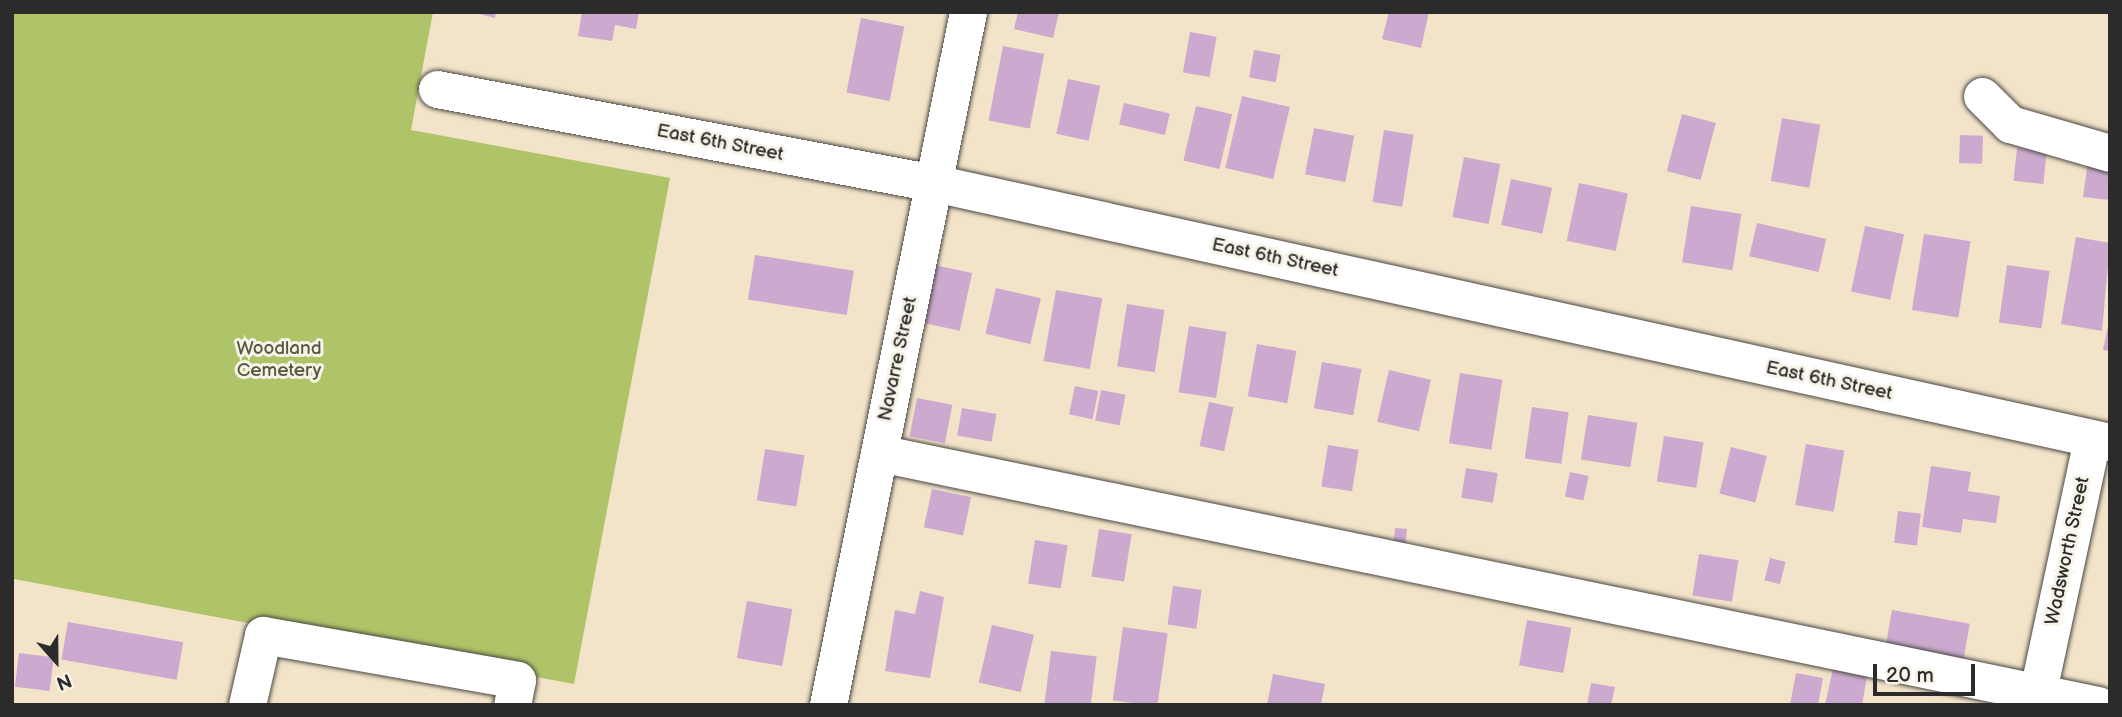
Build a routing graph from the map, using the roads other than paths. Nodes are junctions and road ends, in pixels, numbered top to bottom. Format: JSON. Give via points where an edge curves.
{"nodes":[{"id":1,"x":968,"y":12,"type":"edge"},
{"id":2,"x":437,"y":89,"type":"dead end"},
{"id":3,"x":1982,"y":96,"type":"dead end"},
{"id":4,"x":2110,"y":152,"type":"edge"},
{"id":5,"x":934,"y":183,"type":"junction"},
{"id":6,"x":2101,"y":440,"type":"edge"},
{"id":7,"x":879,"y":453,"type":"junction"},
{"id":8,"x":2036,"y":698,"type":"edge"},
{"id":9,"x":247,"y":705,"type":"edge"},
{"id":10,"x":512,"y":705,"type":"edge"},
{"id":11,"x":828,"y":705,"type":"edge"},
{"id":12,"x":2098,"y":705,"type":"edge"}],
"edges":[{"from":1,"to":5,"type":"street","name":"Navarre Street"},
{"from":2,"to":5,"type":"street","name":"East 6th Street"},
{"from":3,"to":4,"type":"street","via":[[2010,124]]},
{"from":5,"to":6,"type":"street","name":"East 6th Street"},
{"from":5,"to":7,"type":"street","name":"Navarre Street"},
{"from":6,"to":8,"type":"street","name":"Wadsworth Street"},
{"from":7,"to":8,"type":"street"},
{"from":7,"to":11,"type":"street","name":"Navarre Street"},
{"from":8,"to":12,"type":"street"},
{"from":9,"to":10,"type":"street","via":[[263,635],[517,680]]}]}
